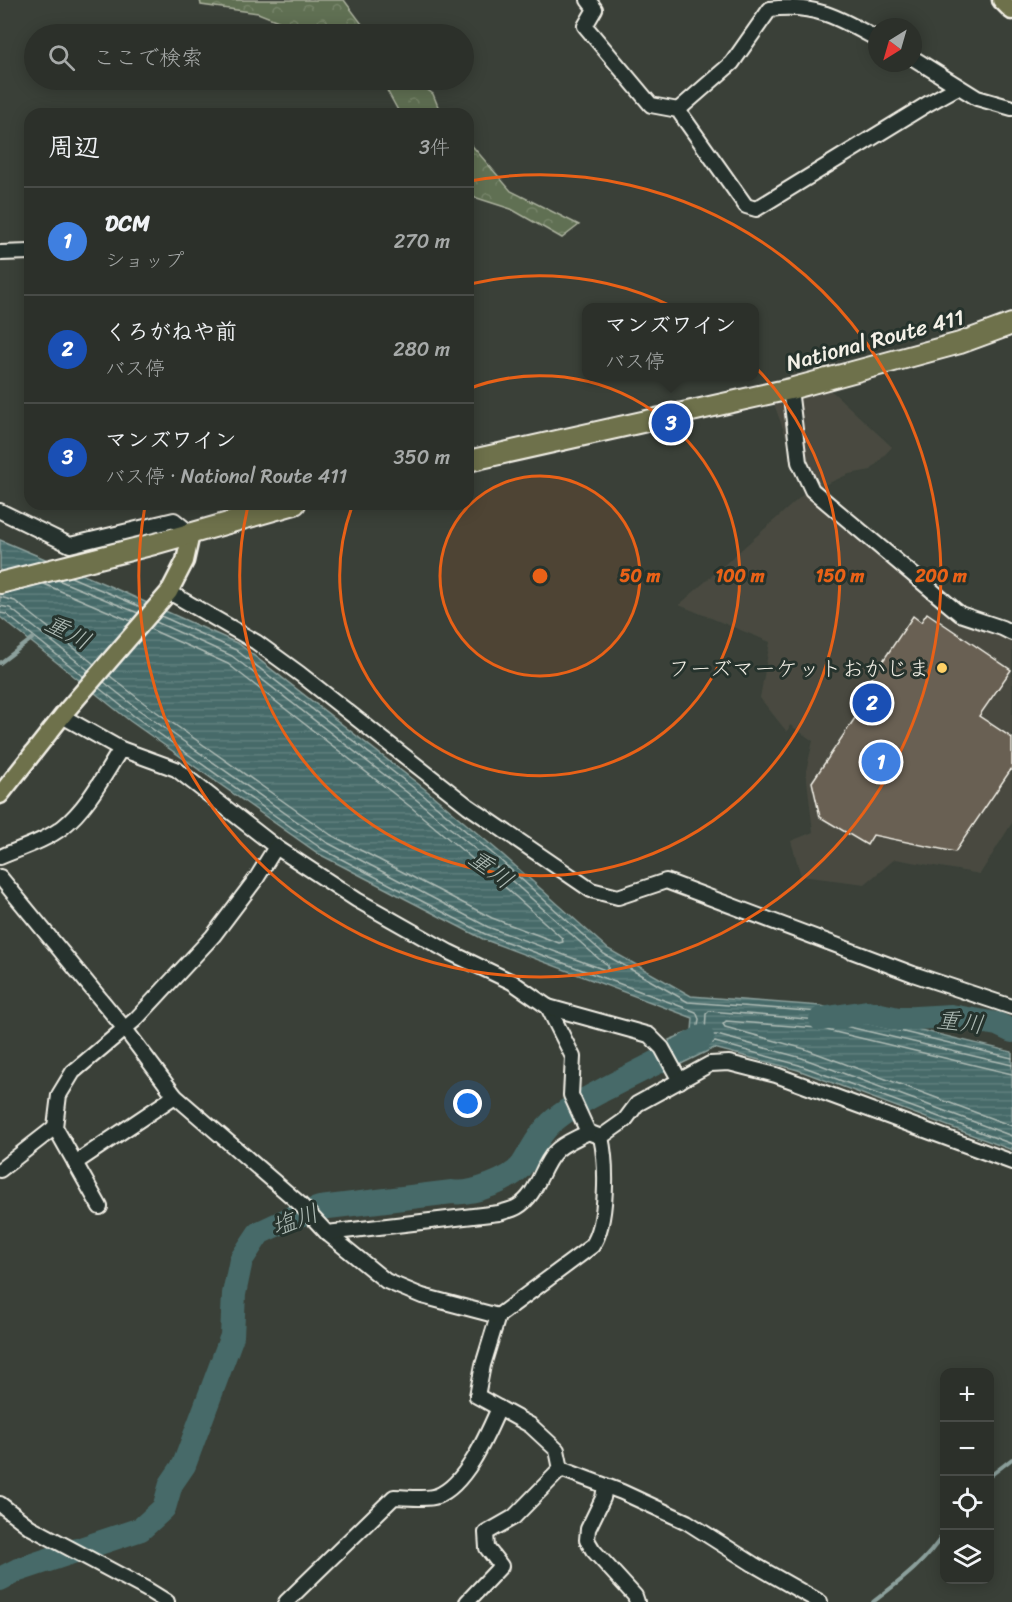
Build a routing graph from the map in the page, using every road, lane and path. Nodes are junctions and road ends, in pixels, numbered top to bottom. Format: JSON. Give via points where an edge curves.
{"nodes":[{"id":1,"x":588,"y":0,"type":"edge"},
{"id":2,"x":1001,"y":0,"type":"edge"},
{"id":3,"x":766,"y":5,"type":"edge"},
{"id":4,"x":1012,"y":11,"type":"edge"},
{"id":5,"x":868,"y":34,"type":"edge"},
{"id":6,"x":922,"y":64,"type":"edge"},
{"id":7,"x":958,"y":87,"type":"junction"},
{"id":8,"x":1012,"y":108,"type":"edge"},
{"id":9,"x":678,"y":110,"type":"junction"},
{"id":10,"x":24,"y":252,"type":"edge"},
{"id":11,"x":0,"y":254,"type":"edge"},
{"id":12,"x":1012,"y":324,"type":"edge"},
{"id":13,"x":790,"y":388,"type":"junction"},
{"id":14,"x":474,"y":460,"type":"edge"},
{"id":15,"x":274,"y":510,"type":"edge"},
{"id":16,"x":0,"y":511,"type":"edge"},
{"id":17,"x":191,"y":534,"type":"junction"},
{"id":18,"x":0,"y":583,"type":"edge"},
{"id":19,"x":169,"y":592,"type":"junction"},
{"id":20,"x":1012,"y":633,"type":"edge"},
{"id":21,"x":65,"y":713,"type":"junction"},
{"id":22,"x":121,"y":749,"type":"junction"},
{"id":23,"x":0,"y":795,"type":"edge"},
{"id":24,"x":276,"y":847,"type":"junction"},
{"id":25,"x":0,"y":857,"type":"edge"},
{"id":26,"x":0,"y":877,"type":"edge"},
{"id":27,"x":548,"y":1007,"type":"junction"},
{"id":28,"x":1012,"y":1007,"type":"edge"},
{"id":29,"x":125,"y":1029,"type":"junction"},
{"id":30,"x":680,"y":1082,"type":"junction"},
{"id":31,"x":176,"y":1096,"type":"junction"},
{"id":32,"x":55,"y":1127,"type":"junction"},
{"id":33,"x":595,"y":1135,"type":"junction"},
{"id":34,"x":1012,"y":1162,"type":"edge"},
{"id":35,"x":75,"y":1163,"type":"junction"},
{"id":36,"x":0,"y":1170,"type":"edge"},
{"id":37,"x":100,"y":1207,"type":"dead end"},
{"id":38,"x":327,"y":1233,"type":"junction"},
{"id":39,"x":498,"y":1316,"type":"junction"},
{"id":40,"x":500,"y":1408,"type":"junction"},
{"id":41,"x":561,"y":1469,"type":"junction"},
{"id":42,"x":605,"y":1486,"type":"junction"},
{"id":43,"x":0,"y":1504,"type":"edge"},
{"id":44,"x":167,"y":1602,"type":"edge"},
{"id":45,"x":286,"y":1602,"type":"edge"},
{"id":46,"x":467,"y":1602,"type":"edge"},
{"id":47,"x":637,"y":1602,"type":"edge"},
{"id":48,"x":820,"y":1602,"type":"edge"}],
"edges":[{"from":1,"to":9,"type":"street","via":[[595,9],[585,26],[651,105]]},
{"from":2,"to":4,"type":"main road"},
{"from":3,"to":5,"type":"street","via":[[813,9]]},
{"from":3,"to":9,"type":"street","via":[[732,63]]},
{"from":6,"to":7,"type":"street"},
{"from":7,"to":8,"type":"street","via":[[977,98]]},
{"from":7,"to":9,"type":"street","via":[[756,209],[746,206]]},
{"from":10,"to":11,"type":"street"},
{"from":12,"to":13,"type":"highway","name":"National Route 411","via":[[960,343]]},
{"from":13,"to":14,"type":"highway","name":"National Route 411"},
{"from":13,"to":20,"type":"street","via":[[799,462],[812,490],[960,614]]},
{"from":15,"to":17,"type":"highway"},
{"from":16,"to":17,"type":"street","via":[[70,544],[174,520]]},
{"from":17,"to":18,"type":"highway"},
{"from":17,"to":19,"type":"main road","via":[[185,561]]},
{"from":19,"to":21,"type":"main road"},
{"from":19,"to":28,"type":"street","via":[[256,642],[468,806],[591,890],[618,897],[666,881]]},
{"from":21,"to":22,"type":"street"},
{"from":21,"to":23,"type":"main road"},
{"from":22,"to":24,"type":"street","via":[[176,769]]},
{"from":22,"to":25,"type":"street","via":[[86,803],[64,826]]},
{"from":24,"to":27,"type":"street","via":[[357,900],[449,952],[512,981]]},
{"from":24,"to":29,"type":"street","via":[[213,936]]},
{"from":26,"to":29,"type":"street"},
{"from":27,"to":30,"type":"street","via":[[649,1035],[662,1048]]},
{"from":27,"to":33,"type":"street","via":[[573,1057],[571,1095]]},
{"from":29,"to":31,"type":"street"},
{"from":29,"to":32,"type":"street","via":[[73,1072],[59,1095]]},
{"from":30,"to":33,"type":"street","via":[[637,1104],[625,1120]]},
{"from":30,"to":34,"type":"street","via":[[710,1064],[729,1063],[776,1075]]},
{"from":31,"to":35,"type":"street"},
{"from":31,"to":38,"type":"street","via":[[299,1203]]},
{"from":32,"to":35,"type":"street"},
{"from":32,"to":36,"type":"street"},
{"from":33,"to":38,"type":"street","via":[[559,1148],[546,1164],[535,1190],[519,1206],[499,1214]]},
{"from":33,"to":39,"type":"street","via":[[606,1158],[599,1237]]},
{"from":35,"to":37,"type":"street"},
{"from":38,"to":39,"type":"street","via":[[386,1281],[422,1296]]},
{"from":39,"to":40,"type":"street","via":[[477,1396]]},
{"from":40,"to":41,"type":"street","via":[[531,1425],[558,1450]]},
{"from":40,"to":45,"type":"street","via":[[478,1454],[456,1482],[436,1497],[394,1497]]},
{"from":41,"to":42,"type":"street"},
{"from":41,"to":46,"type":"street","via":[[514,1517],[486,1533],[488,1548],[501,1566]]},
{"from":42,"to":47,"type":"street","via":[[587,1540]]},
{"from":42,"to":48,"type":"street","via":[[687,1522]]},
{"from":43,"to":44,"type":"street","via":[[30,1527]]}]}
